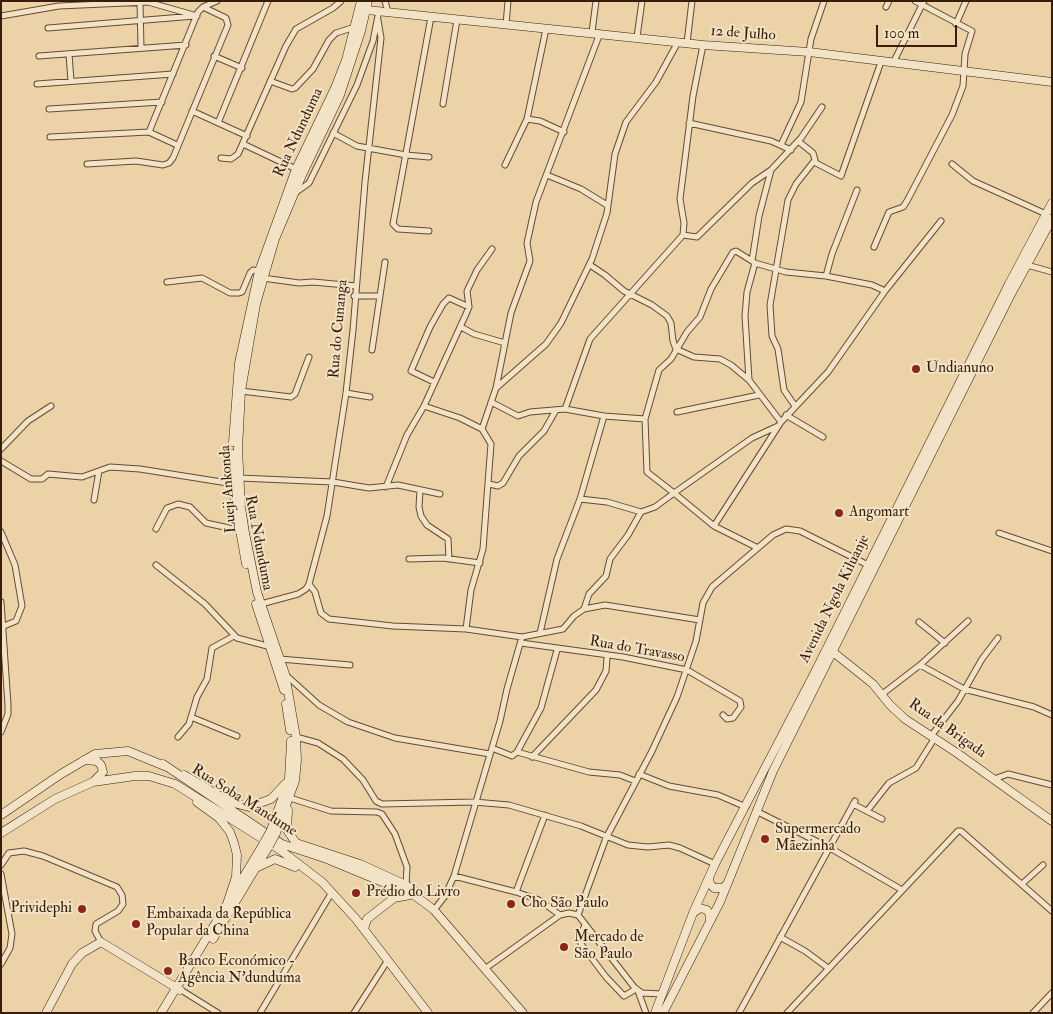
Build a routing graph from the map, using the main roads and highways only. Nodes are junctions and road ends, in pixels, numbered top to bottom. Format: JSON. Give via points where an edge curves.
{"nodes":[{"id":1,"x":361,"y":1,"type":"edge"},
{"id":2,"x":368,"y":5,"type":"edge"},
{"id":3,"x":1052,"y":82,"type":"edge"},
{"id":4,"x":1052,"y":203,"type":"edge"},
{"id":5,"x":1049,"y":217,"type":"edge"},
{"id":6,"x":261,"y":274,"type":"junction"},
{"id":7,"x":237,"y":481,"type":"junction"},
{"id":8,"x":833,"y":652,"type":"junction"},
{"id":9,"x":84,"y":760,"type":"junction"},
{"id":10,"x":163,"y":764,"type":"junction"},
{"id":11,"x":102,"y":780,"type":"junction"},
{"id":12,"x":292,"y":780,"type":"junction"},
{"id":13,"x":93,"y":782,"type":"junction"},
{"id":14,"x":289,"y":800,"type":"junction"},
{"id":15,"x":1,"y":815,"type":"edge"},
{"id":16,"x":1052,"y":821,"type":"edge"},
{"id":17,"x":274,"y":832,"type":"junction"},
{"id":18,"x":1,"y":833,"type":"edge"},
{"id":19,"x":266,"y":845,"type":"junction"},
{"id":20,"x":255,"y":869,"type":"junction"},
{"id":21,"x":709,"y":878,"type":"junction"},
{"id":22,"x":392,"y":882,"type":"junction"},
{"id":23,"x":727,"y":884,"type":"junction"},
{"id":24,"x":332,"y":892,"type":"junction"},
{"id":25,"x":414,"y":895,"type":"junction"},
{"id":26,"x":227,"y":904,"type":"junction"},
{"id":27,"x":425,"y":904,"type":"junction"},
{"id":28,"x":693,"y":913,"type":"junction"},
{"id":29,"x":354,"y":916,"type":"junction"},
{"id":30,"x":710,"y":921,"type":"junction"},
{"id":31,"x":364,"y":929,"type":"junction"},
{"id":32,"x":179,"y":989,"type":"junction"},
{"id":33,"x":46,"y":1013,"type":"edge"},
{"id":34,"x":161,"y":1013,"type":"edge"},
{"id":35,"x":167,"y":1013,"type":"edge"},
{"id":36,"x":428,"y":1013,"type":"edge"},
{"id":37,"x":524,"y":1013,"type":"edge"},
{"id":38,"x":655,"y":1013,"type":"edge"},
{"id":39,"x":663,"y":1013,"type":"edge"}],
"edges":[{"from":1,"to":6,"type":"main road","name":"Rua Ndunduma","via":[[356,27],[335,88],[296,169]]},
{"from":2,"to":3,"type":"main road","name":"12 de Julho","via":[[379,11],[506,26],[809,52]]},
{"from":2,"to":6,"type":"main road","name":"Lueji Ankonda","via":[[340,95],[293,195]]},
{"from":4,"to":5,"type":"main road","name":"Avenida Ngola Kiluanje"},
{"from":5,"to":8,"type":"main road","name":"Avenida Ngola Kiluanje"},
{"from":5,"to":21,"type":"main road","name":"Avenida Ngola Kiluanje"},
{"from":6,"to":7,"type":"main road","name":"Lueji Ankonda","via":[[241,391]]},
{"from":6,"to":7,"type":"main road","name":"Rua Ndunduma","via":[[238,372],[233,429]]},
{"from":7,"to":12,"type":"main road","name":"Rua Ndunduma","via":[[238,530],[252,591],[284,693]]},
{"from":7,"to":12,"type":"main road","name":"Lueji Ankonda","via":[[261,604],[285,674],[296,737],[297,760]]},
{"from":8,"to":16,"type":"main road","name":"Rua da Brigada","via":[[873,684],[898,713]]},
{"from":8,"to":23,"type":"main road","name":"Avenida Ngola Kiluanje","via":[[755,811]]},
{"from":9,"to":10,"type":"main road","via":[[101,752],[128,751]]},
{"from":9,"to":13,"type":"main road","via":[[97,761],[103,768]]},
{"from":9,"to":15,"type":"main road"},
{"from":10,"to":12,"type":"main road","via":[[230,802],[248,806],[271,799]]},
{"from":10,"to":22,"type":"main road","name":"Rua Soba Mandume","via":[[282,844]]},
{"from":11,"to":13,"type":"main road"},
{"from":11,"to":24,"type":"main road","via":[[149,776],[175,784],[279,849]]},
{"from":11,"to":26,"type":"main road","via":[[152,782],[182,793],[219,818],[230,832],[237,856],[236,877]]},
{"from":12,"to":14,"type":"main road","name":"Rua Ndunduma"},
{"from":12,"to":17,"type":"main road","name":"Rua Ndunduma"},
{"from":13,"to":18,"type":"main road","via":[[55,798]]},
{"from":14,"to":17,"type":"main road","name":"Rua Ndunduma"},
{"from":14,"to":22,"type":"main road","via":[[287,830],[296,843],[360,864]]},
{"from":17,"to":19,"type":"main road","name":"Rua Ndunduma","bridge":true},
{"from":19,"to":20,"type":"main road","name":"Rua Ndunduma"},
{"from":19,"to":26,"type":"main road","name":"Rua Ndunduma"},
{"from":20,"to":24,"type":"main road","via":[[270,860],[282,860]]},
{"from":20,"to":32,"type":"main road","name":"Rua Ndunduma"},
{"from":21,"to":23,"type":"main road","via":[[714,888],[723,888]]},
{"from":21,"to":28,"type":"main road","name":"Avenida Ngola Kiluanje"},
{"from":22,"to":25,"type":"main road","name":"Rua Soba Mandume"},
{"from":22,"to":27,"type":"main road","via":[[406,885]]},
{"from":22,"to":29,"type":"main road","via":[[393,895],[362,918]]},
{"from":23,"to":30,"type":"main road","name":"Avenida Ngola Kiluanje"},
{"from":24,"to":29,"type":"main road"},
{"from":25,"to":27,"type":"main road","name":"Rua Soba Mandume"},
{"from":25,"to":31,"type":"main road","via":[[394,898],[366,919]]},
{"from":26,"to":32,"type":"main road","name":"Rua Ndunduma"},
{"from":27,"to":37,"type":"main road","name":"Rua Soba Mandume","via":[[434,910]]},
{"from":28,"to":30,"type":"main road","via":[[704,908],[710,915]]},
{"from":28,"to":38,"type":"main road","name":"Avenida Ngola Kiluanje"},
{"from":29,"to":31,"type":"main road"},
{"from":30,"to":39,"type":"main road","name":"Avenida Ngola Kiluanje"},
{"from":31,"to":36,"type":"main road"},
{"from":32,"to":33,"type":"main road","via":[[101,942],[72,964]]},
{"from":32,"to":34,"type":"main road","name":"Rua Ndunduma"},
{"from":32,"to":35,"type":"main road","name":"Rua Ndunduma"}]}
